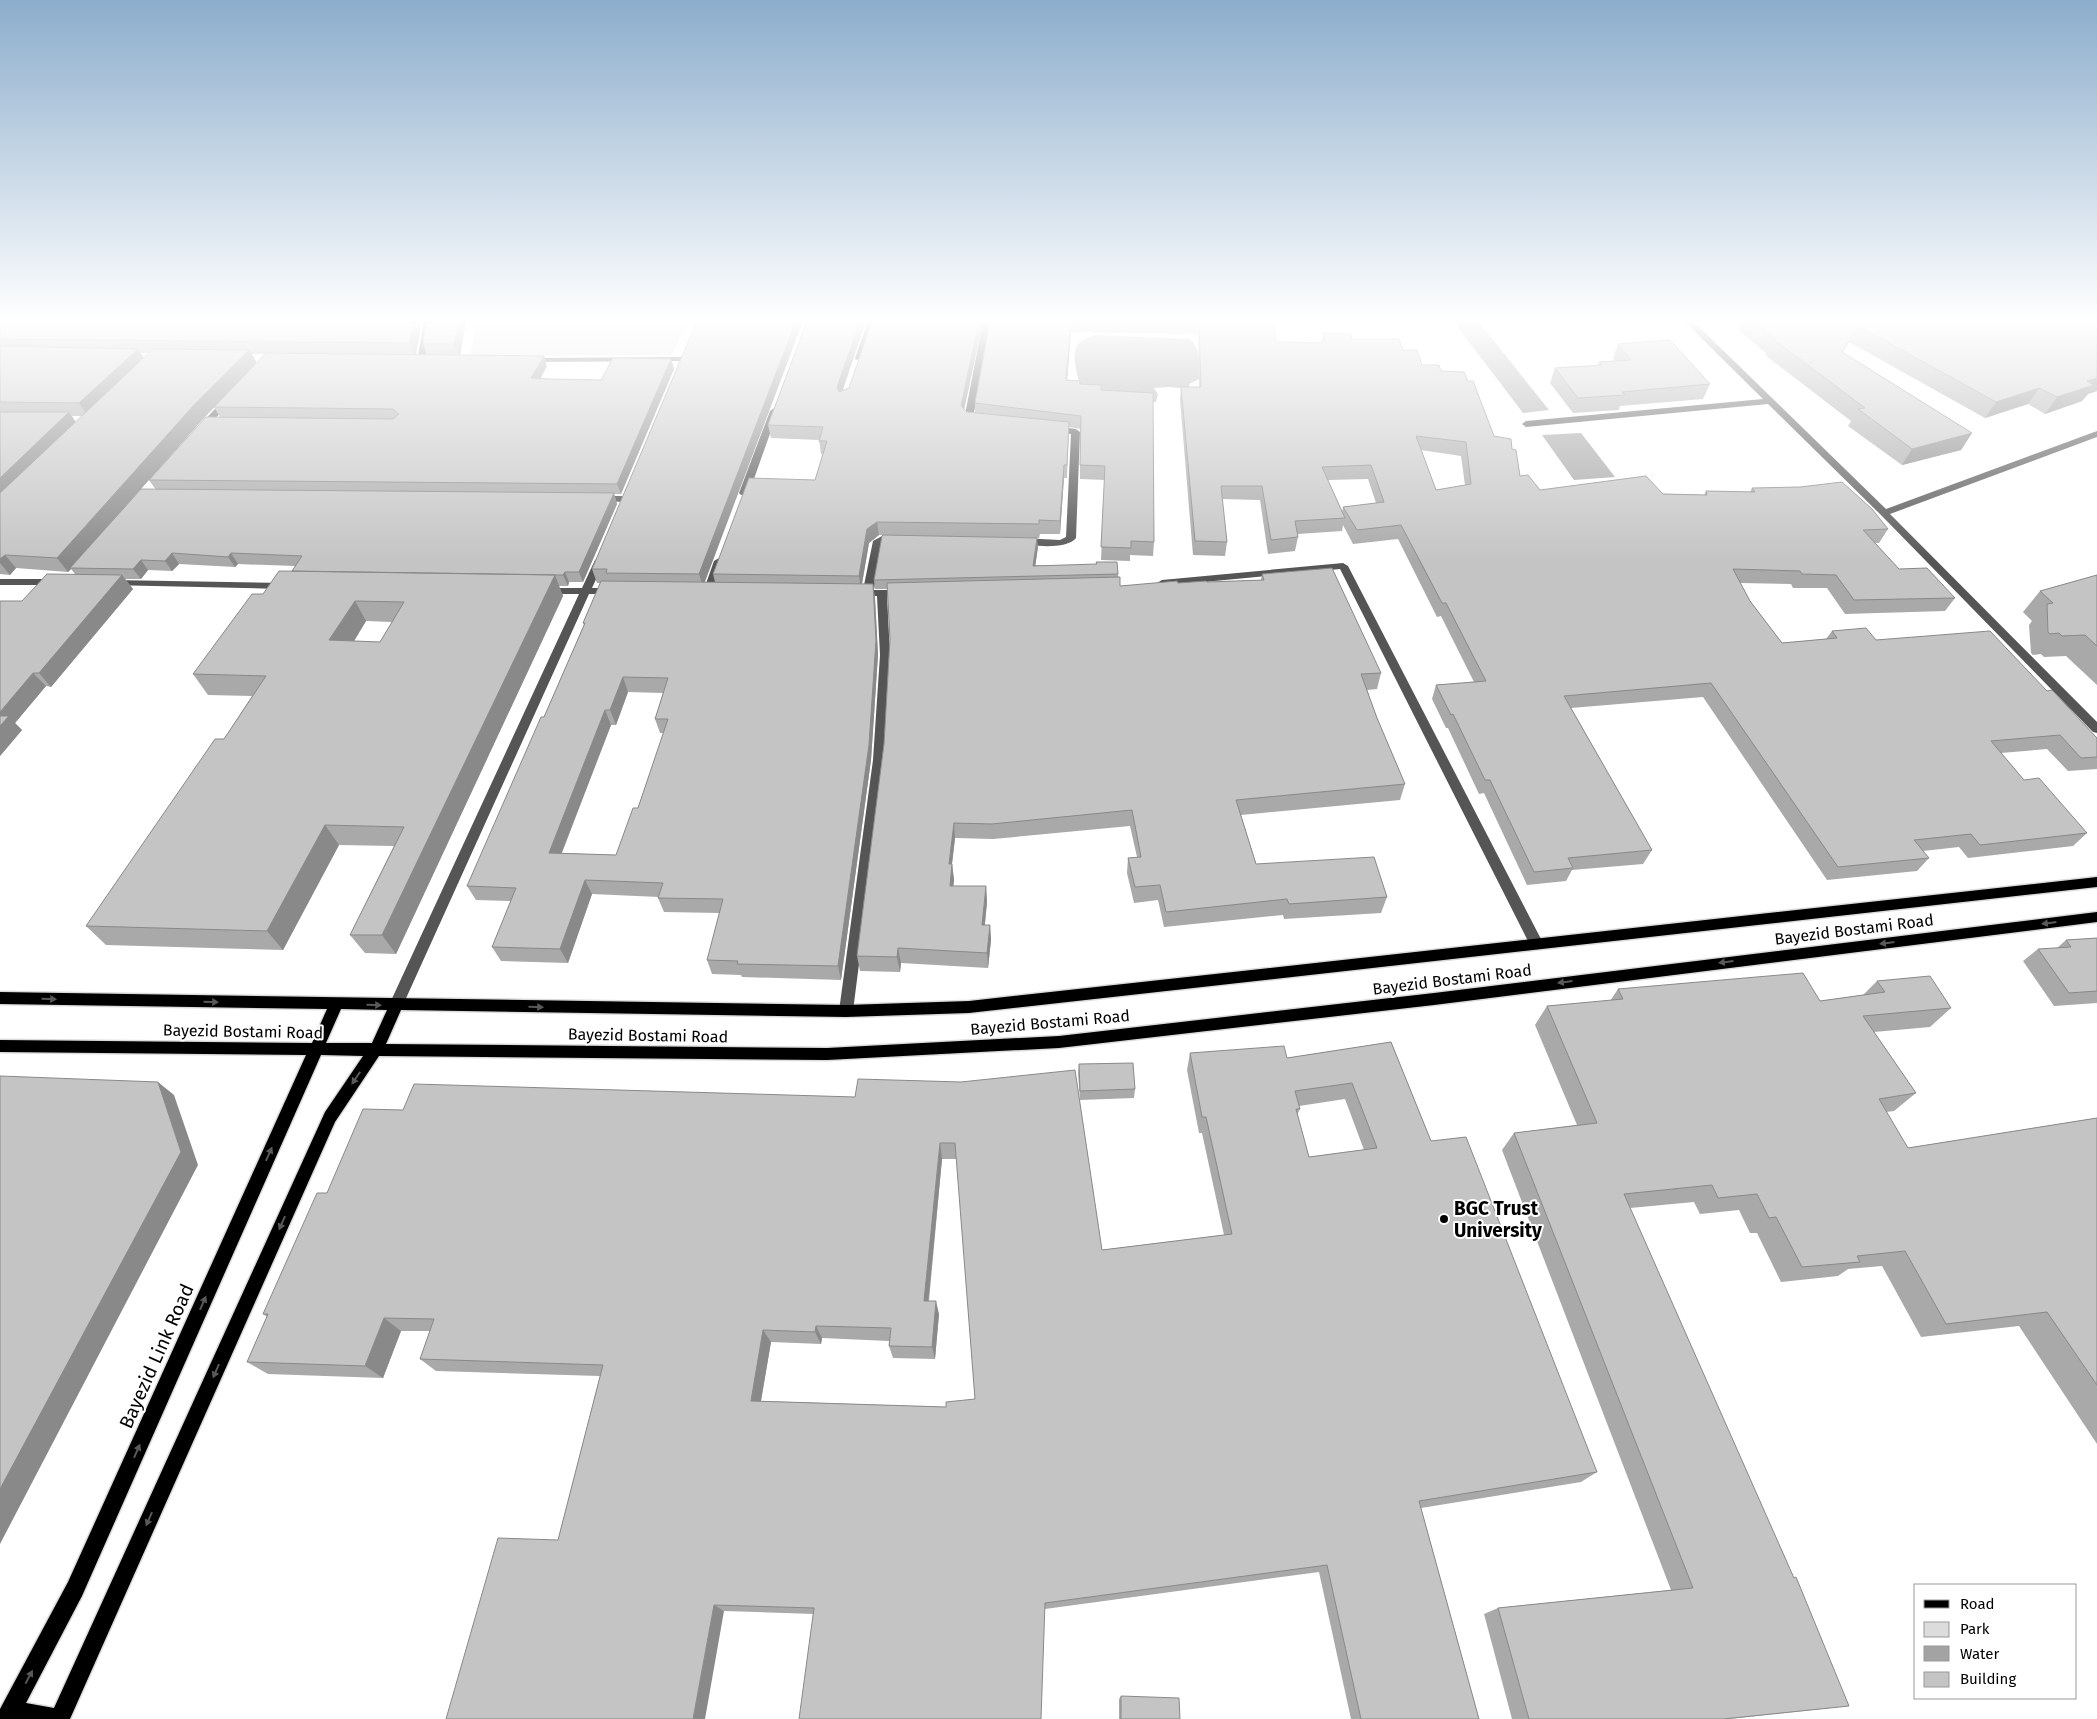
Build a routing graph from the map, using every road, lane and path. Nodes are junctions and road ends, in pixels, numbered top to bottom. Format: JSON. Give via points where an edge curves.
{"nodes":[{"id":1,"x":228,"y":401,"type":"edge"},
{"id":2,"x":972,"y":401,"type":"edge"},
{"id":3,"x":1768,"y":401,"type":"edge"},
{"id":4,"x":1770,"y":401,"type":"edge"},
{"id":5,"x":777,"y":404,"type":"edge"},
{"id":6,"x":986,"y":422,"type":"edge"},
{"id":7,"x":1526,"y":424,"type":"dead end"},
{"id":8,"x":1042,"y":428,"type":"edge"},
{"id":9,"x":2097,"y":434,"type":"edge"},
{"id":10,"x":195,"y":437,"type":"edge"},
{"id":11,"x":588,"y":499,"type":"edge"},
{"id":12,"x":626,"y":499,"type":"edge"},
{"id":13,"x":742,"y":500,"type":"edge"},
{"id":14,"x":1884,"y":513,"type":"junction"},
{"id":15,"x":906,"y":538,"type":"edge"},
{"id":16,"x":1012,"y":541,"type":"edge"},
{"id":17,"x":605,"y":549,"type":"edge"},
{"id":18,"x":721,"y":555,"type":"edge"},
{"id":19,"x":0,"y":582,"type":"edge"},
{"id":20,"x":67,"y":582,"type":"edge"},
{"id":21,"x":96,"y":582,"type":"edge"},
{"id":22,"x":1148,"y":585,"type":"edge"},
{"id":23,"x":293,"y":586,"type":"edge"},
{"id":24,"x":538,"y":590,"type":"edge"},
{"id":25,"x":587,"y":591,"type":"junction"},
{"id":26,"x":624,"y":592,"type":"edge"},
{"id":27,"x":708,"y":592,"type":"edge"},
{"id":28,"x":850,"y":593,"type":"edge"},
{"id":29,"x":868,"y":593,"type":"junction"},
{"id":30,"x":912,"y":593,"type":"edge"},
{"id":31,"x":882,"y":594,"type":"junction"},
{"id":32,"x":2097,"y":729,"type":"edge"},
{"id":33,"x":2097,"y":882,"type":"edge"},
{"id":34,"x":2097,"y":917,"type":"edge"},
{"id":35,"x":1536,"y":944,"type":"junction"},
{"id":36,"x":0,"y":998,"type":"edge"},
{"id":37,"x":336,"y":1005,"type":"junction"},
{"id":38,"x":396,"y":1005,"type":"junction"},
{"id":39,"x":846,"y":1011,"type":"junction"},
{"id":40,"x":0,"y":1046,"type":"edge"},
{"id":41,"x":315,"y":1049,"type":"junction"},
{"id":42,"x":376,"y":1049,"type":"junction"},
{"id":43,"x":8,"y":1715,"type":"edge"},
{"id":44,"x":59,"y":1719,"type":"edge"}],
"edges":[{"from":1,"to":10,"type":"street"},
{"from":2,"to":6,"type":"street","via":[[968,420]]},
{"from":3,"to":7,"type":"street"},
{"from":4,"to":14,"type":"street"},
{"from":5,"to":13,"type":"street"},
{"from":8,"to":16,"type":"street","via":[[1076,432],[1070,538],[1060,543]]},
{"from":9,"to":14,"type":"street"},
{"from":11,"to":12,"type":"street"},
{"from":14,"to":32,"type":"street"},
{"from":15,"to":29,"type":"street","via":[[882,539],[876,543]]},
{"from":17,"to":25,"type":"street"},
{"from":18,"to":27,"type":"street"},
{"from":19,"to":20,"type":"street"},
{"from":21,"to":23,"type":"street"},
{"from":22,"to":35,"type":"street","via":[[1342,566]]},
{"from":24,"to":25,"type":"street"},
{"from":25,"to":26,"type":"street"},
{"from":25,"to":38,"type":"street"},
{"from":28,"to":29,"type":"street"},
{"from":29,"to":31,"type":"street"},
{"from":30,"to":31,"type":"street"},
{"from":31,"to":39,"type":"street","via":[[885,655],[879,760]]},
{"from":33,"to":35,"type":"main road","name":"Bayezid Bostami Road"},
{"from":34,"to":42,"type":"main road","name":"Bayezid Bostami Road","one_way":true,"via":[[1059,1042],[827,1054]]},
{"from":35,"to":39,"type":"main road","name":"Bayezid Bostami Road","via":[[969,1007]]},
{"from":36,"to":37,"type":"main road","name":"Bayezid Bostami Road","one_way":true},
{"from":37,"to":38,"type":"main road","name":"Bayezid Bostami Road","one_way":true},
{"from":37,"to":41,"type":"main road","name":"Bayezid Link Road"},
{"from":38,"to":39,"type":"main road","name":"Bayezid Bostami Road","one_way":true},
{"from":38,"to":42,"type":"main road"},
{"from":40,"to":41,"type":"main road","name":"Bayezid Bostami Road"},
{"from":41,"to":42,"type":"main road","name":"Bayezid Bostami Road"},
{"from":43,"to":41,"type":"main road","name":"Bayezid Link Road","one_way":true,"via":[[75,1589]]},
{"from":42,"to":44,"type":"main road","one_way":true,"via":[[330,1116]]},
{"from":43,"to":44,"type":"main road"}]}
